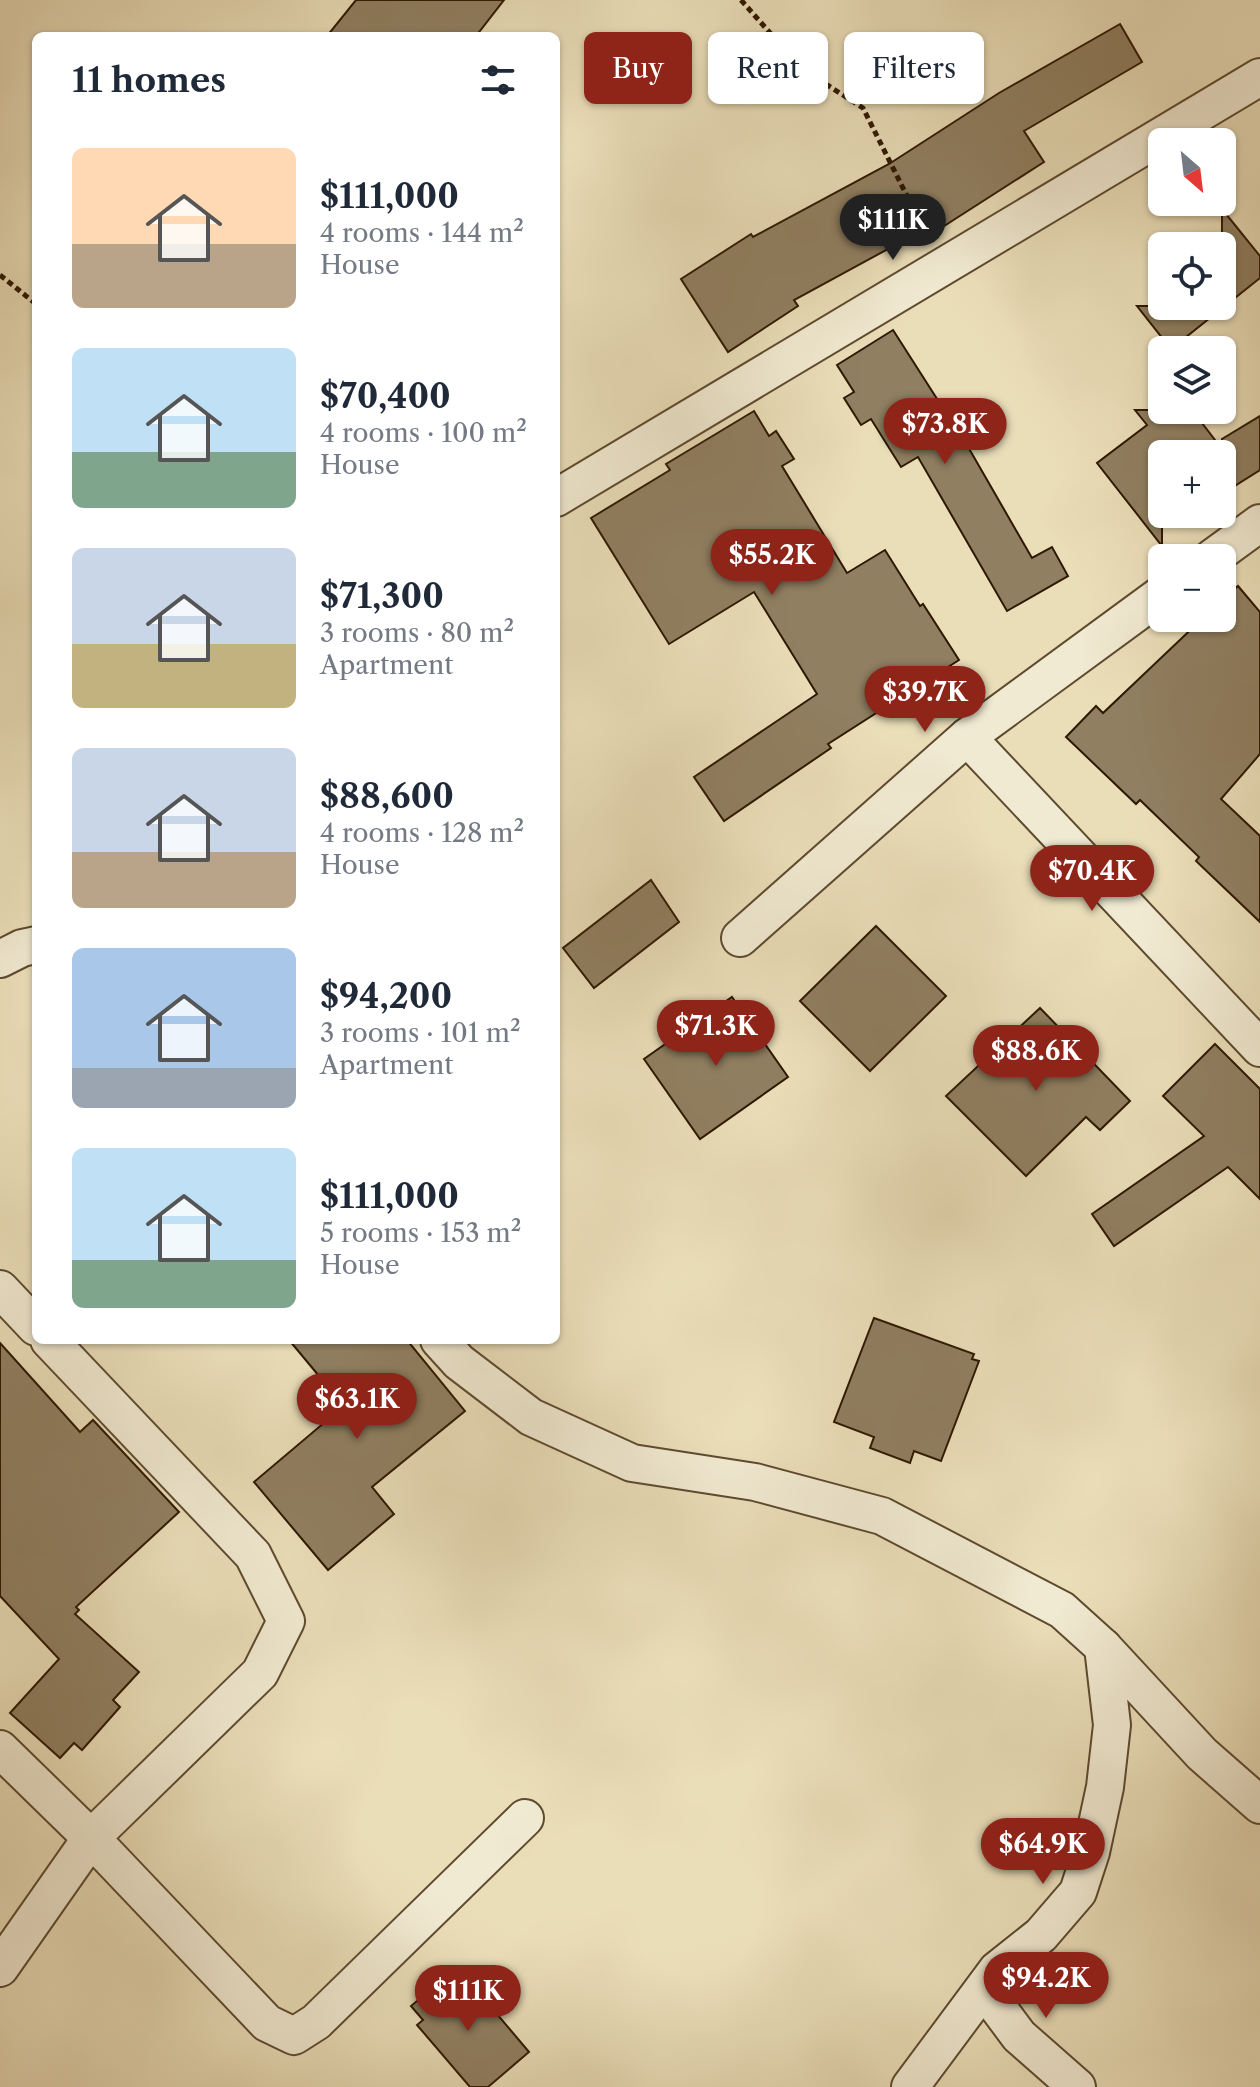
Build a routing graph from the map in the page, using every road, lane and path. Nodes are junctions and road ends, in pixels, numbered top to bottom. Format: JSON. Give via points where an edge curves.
{"nodes":[{"id":1,"x":741,"y":0,"type":"edge"},
{"id":2,"x":1260,"y":77,"type":"edge"},
{"id":3,"x":944,"y":266,"type":"junction"},
{"id":4,"x":0,"y":275,"type":"edge"},
{"id":5,"x":32,"y":301,"type":"edge"},
{"id":6,"x":560,"y":496,"type":"edge"},
{"id":7,"x":1260,"y":523,"type":"edge"},
{"id":8,"x":1231,"y":544,"type":"edge"},
{"id":9,"x":1148,"y":604,"type":"edge"},
{"id":10,"x":967,"y":737,"type":"junction"},
{"id":11,"x":740,"y":938,"type":"dead end"},
{"id":12,"x":32,"y":946,"type":"edge"},
{"id":13,"x":0,"y":959,"type":"edge"},
{"id":14,"x":1260,"y":1048,"type":"edge"},
{"id":15,"x":0,"y":1289,"type":"edge"},
{"id":16,"x":32,"y":1323,"type":"edge"},
{"id":17,"x":53,"y":1344,"type":"edge"},
{"id":18,"x":443,"y":1344,"type":"edge"},
{"id":19,"x":1103,"y":1647,"type":"junction"},
{"id":20,"x":0,"y":1749,"type":"edge"},
{"id":21,"x":1260,"y":1805,"type":"edge"},
{"id":22,"x":525,"y":1818,"type":"dead end"},
{"id":23,"x":91,"y":1838,"type":"junction"},
{"id":24,"x":0,"y":1968,"type":"edge"},
{"id":25,"x":984,"y":1989,"type":"junction"},
{"id":26,"x":910,"y":2087,"type":"edge"},
{"id":27,"x":1077,"y":2087,"type":"edge"}],
"edges":[{"from":1,"to":3,"type":"path","via":[[801,68],[863,108]]},
{"from":2,"to":3,"type":"street"},
{"from":3,"to":6,"type":"street"},
{"from":4,"to":5,"type":"path"},
{"from":7,"to":8,"type":"street"},
{"from":9,"to":10,"type":"street"},
{"from":10,"to":11,"type":"street"},
{"from":10,"to":14,"type":"street"},
{"from":12,"to":13,"type":"street"},
{"from":15,"to":16,"type":"street"},
{"from":17,"to":23,"type":"street","via":[[253,1555],[286,1621],[260,1673]]},
{"from":18,"to":19,"type":"street","via":[[501,1397],[542,1422],[632,1463],[755,1482],[882,1516],[1062,1610]]},
{"from":19,"to":21,"type":"street","via":[[1202,1754]]},
{"from":19,"to":25,"type":"street","via":[[1112,1725],[1105,1787],[1078,1892]]},
{"from":20,"to":23,"type":"street"},
{"from":22,"to":23,"type":"street","via":[[316,2022],[294,2036],[267,2023]]},
{"from":23,"to":24,"type":"street"},
{"from":25,"to":26,"type":"street"},
{"from":25,"to":27,"type":"street","via":[[1019,2036]]}]}
